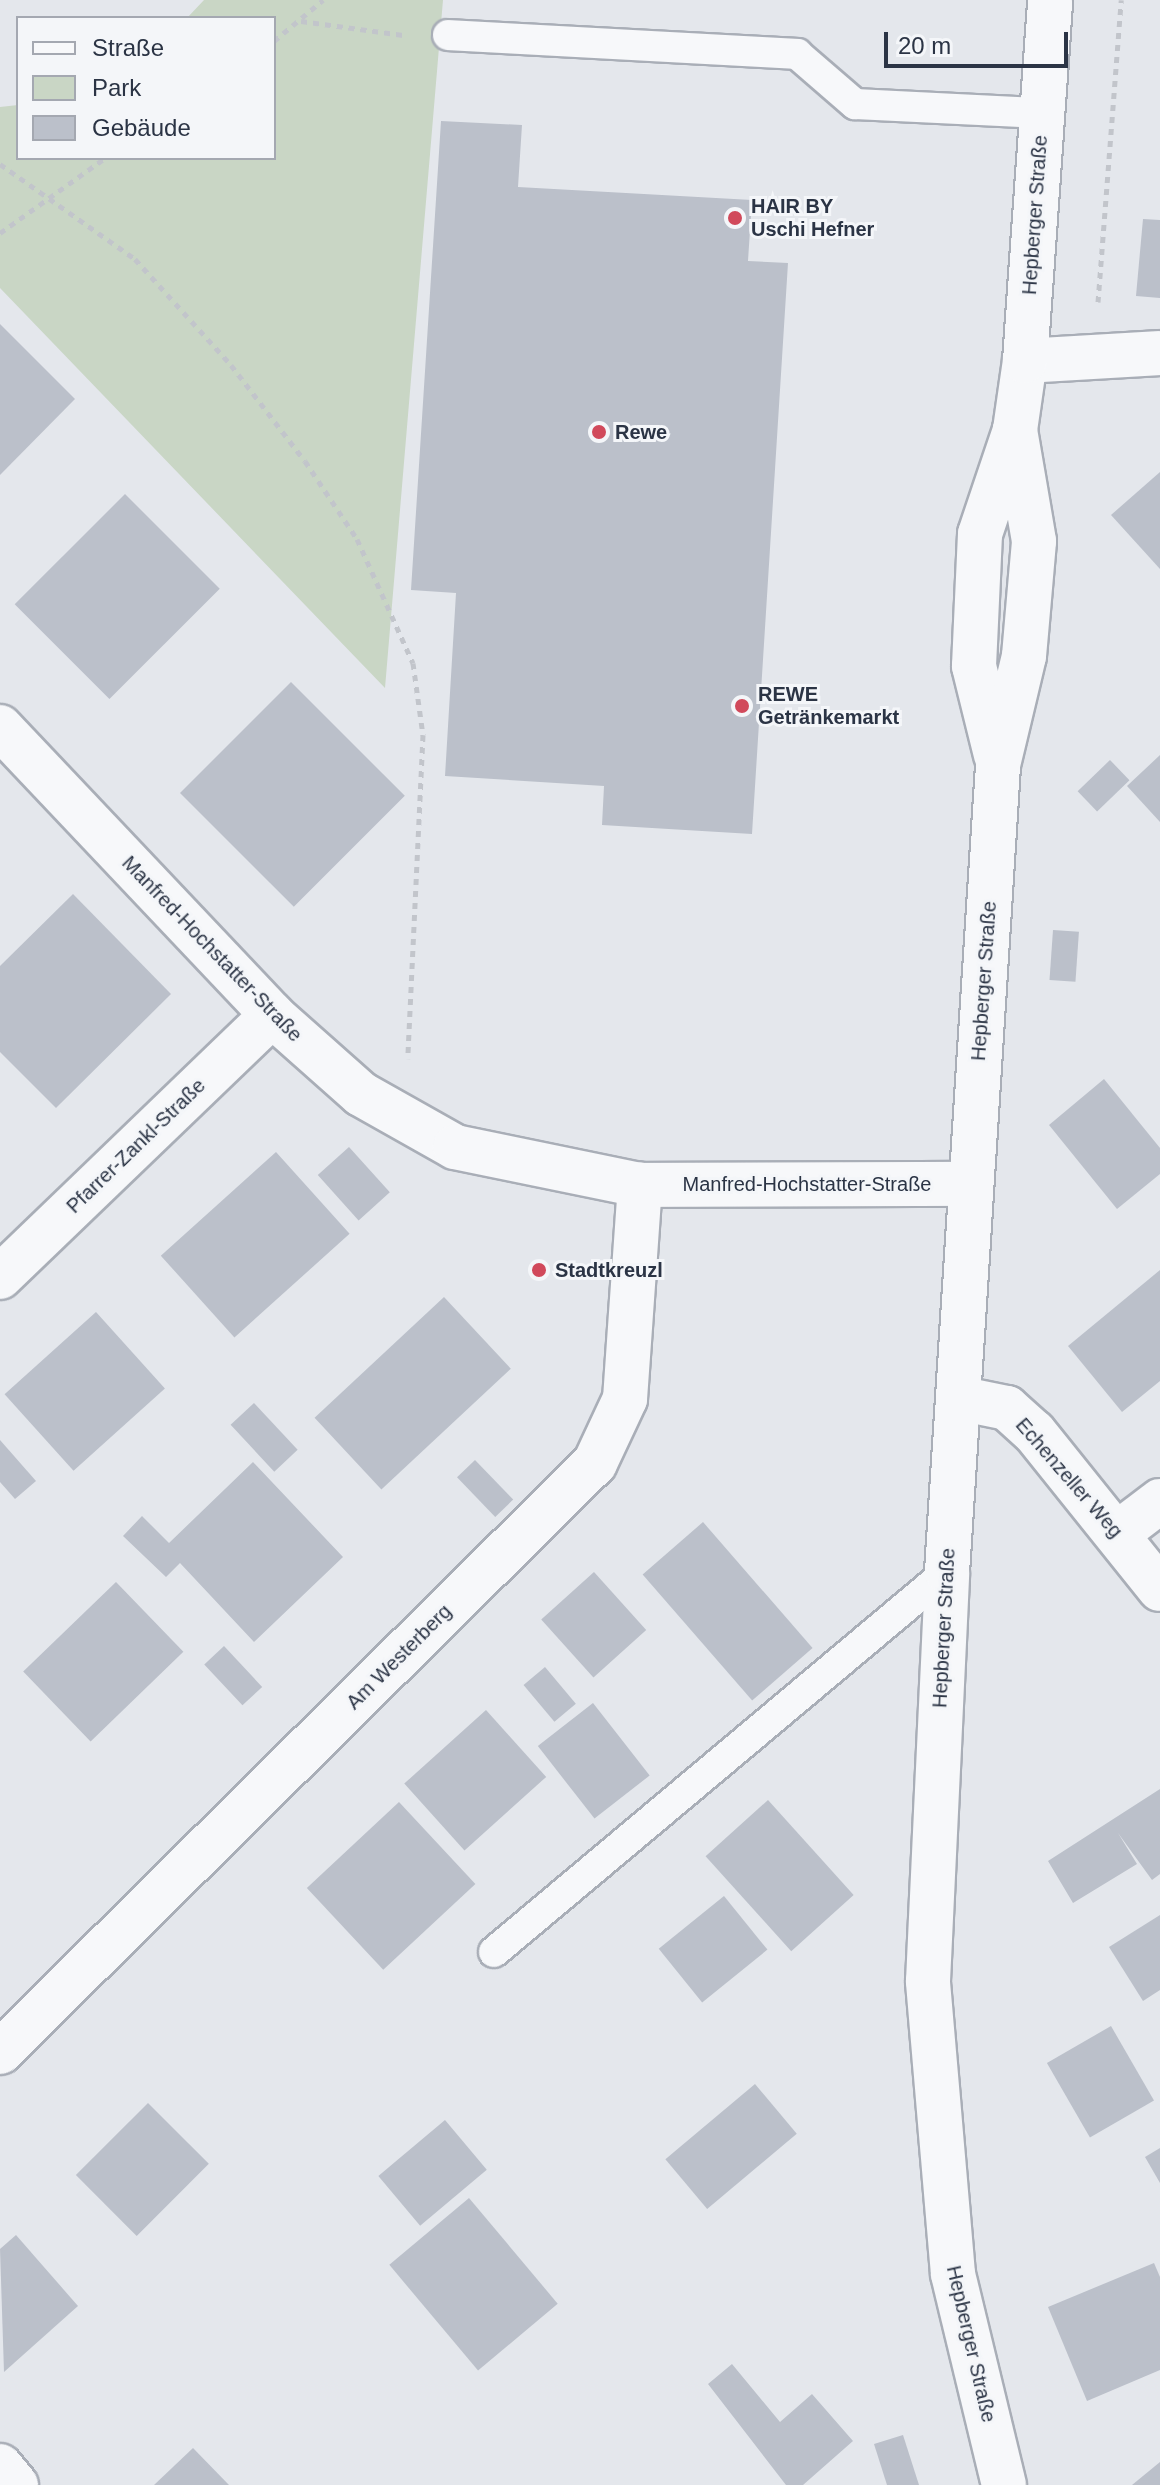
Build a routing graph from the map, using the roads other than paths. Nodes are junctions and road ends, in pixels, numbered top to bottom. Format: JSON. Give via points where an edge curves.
{"nodes":[{"id":1,"x":1050,"y":0,"type":"edge"},
{"id":2,"x":448,"y":35,"type":"road end"},
{"id":3,"x":1042,"y":113,"type":"junction"},
{"id":4,"x":1160,"y":353,"type":"edge"},
{"id":5,"x":1025,"y":361,"type":"junction"},
{"id":6,"x":0,"y":727,"type":"edge"},
{"id":7,"x":272,"y":1015,"type":"junction"},
{"id":8,"x":970,"y":1184,"type":"junction"},
{"id":9,"x":640,"y":1185,"type":"junction"},
{"id":10,"x":0,"y":1277,"type":"edge"},
{"id":11,"x":958,"y":1398,"type":"junction"},
{"id":12,"x":1160,"y":1501,"type":"edge"},
{"id":13,"x":1118,"y":1533,"type":"junction"},
{"id":14,"x":947,"y":1572,"type":"junction"},
{"id":15,"x":1160,"y":1589,"type":"edge"},
{"id":16,"x":494,"y":1952,"type":"dead end"},
{"id":17,"x":0,"y":2052,"type":"edge"},
{"id":18,"x":0,"y":2466,"type":"edge"},
{"id":19,"x":16,"y":2485,"type":"edge"},
{"id":20,"x":1004,"y":2485,"type":"edge"}],
"edges":[{"from":1,"to":3,"type":"street","name":"Hepberger Straße"},
{"from":2,"to":3,"type":"lane","via":[[797,54],[855,104]]},
{"from":3,"to":5,"type":"street","name":"Hepberger Straße"},
{"from":4,"to":5,"type":"street"},
{"from":5,"to":8,"type":"street","name":"Hepberger Straße","via":[[1015,430],[1034,541],[1024,656],[998,765]]},
{"from":6,"to":7,"type":"street","name":"Manfred-Hochstatter-Straße"},
{"from":7,"to":9,"type":"street","name":"Manfred-Hochstatter-Straße","via":[[361,1094],[455,1147]]},
{"from":7,"to":10,"type":"street","name":"Pfarrer-Zankl-Straße"},
{"from":8,"to":9,"type":"street","name":"Manfred-Hochstatter-Straße"},
{"from":8,"to":11,"type":"street","name":"Hepberger Straße"},
{"from":9,"to":17,"type":"street","name":"Am Westerberg","via":[[625,1399],[595,1463]]},
{"from":11,"to":13,"type":"street","name":"Echenzeller Weg","via":[[1007,1408],[1034,1432]]},
{"from":11,"to":14,"type":"street","name":"Hepberger Straße"},
{"from":12,"to":13,"type":"street"},
{"from":13,"to":15,"type":"street","name":"Echenzeller Weg"},
{"from":14,"to":16,"type":"lane"},
{"from":14,"to":20,"type":"street","name":"Hepberger Straße","via":[[928,1981],[953,2274]]},
{"from":18,"to":19,"type":"street"}]}
